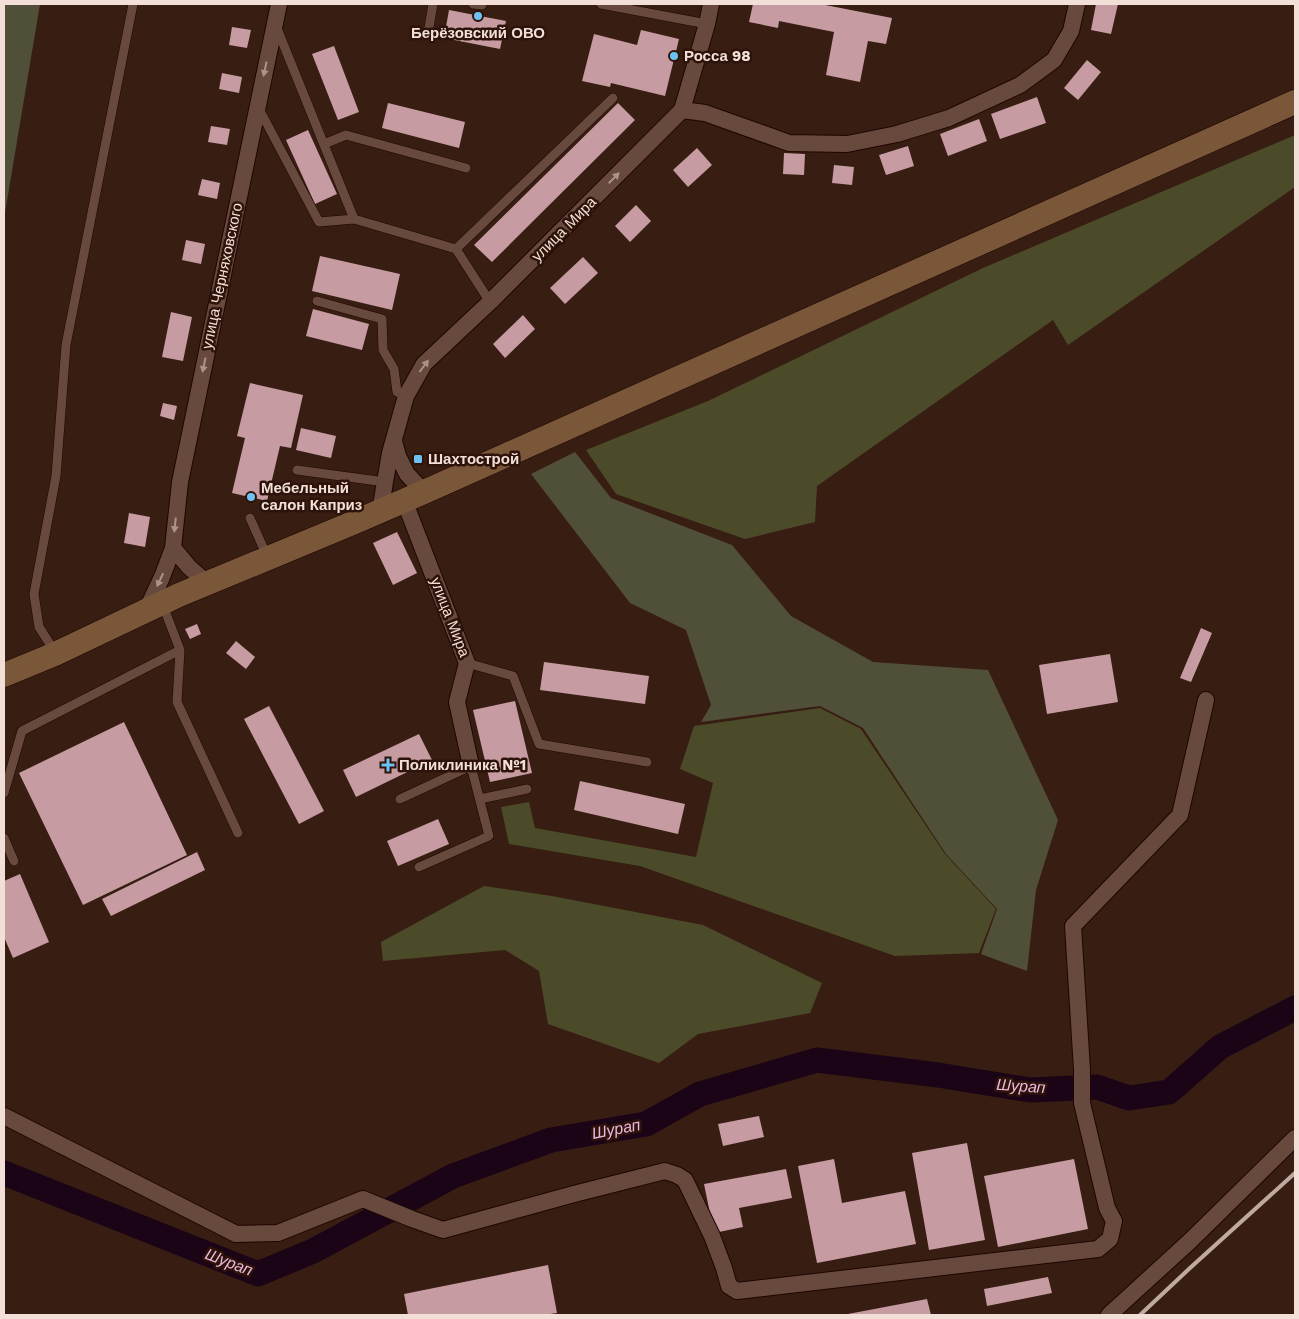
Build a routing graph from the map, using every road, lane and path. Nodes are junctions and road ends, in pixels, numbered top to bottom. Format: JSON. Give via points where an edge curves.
{"nodes":[{"id":1,"x":132,"y":4,"type":"edge"},
{"id":2,"x":279,"y":4,"type":"edge"},
{"id":3,"x":433,"y":4,"type":"edge"},
{"id":4,"x":474,"y":4,"type":"edge"},
{"id":5,"x":482,"y":4,"type":"edge"},
{"id":6,"x":601,"y":4,"type":"edge"},
{"id":7,"x":711,"y":4,"type":"edge"},
{"id":8,"x":1077,"y":4,"type":"edge"},
{"id":9,"x":275,"y":22,"type":"junction"},
{"id":10,"x":707,"y":24,"type":"junction"},
{"id":11,"x":428,"y":34,"type":"dead end"},
{"id":12,"x":613,"y":98,"type":"dead end"},
{"id":13,"x":1295,"y":102,"type":"edge"},
{"id":14,"x":258,"y":106,"type":"junction"},
{"id":15,"x":682,"y":110,"type":"junction"},
{"id":16,"x":324,"y":144,"type":"junction"},
{"id":17,"x":466,"y":168,"type":"dead end"},
{"id":18,"x":354,"y":219,"type":"junction"},
{"id":19,"x":456,"y":249,"type":"junction"},
{"id":20,"x":318,"y":301,"type":"dead end"},
{"id":21,"x":490,"y":302,"type":"junction"},
{"id":22,"x":406,"y":396,"type":"junction"},
{"id":23,"x":394,"y":441,"type":"junction"},
{"id":24,"x":297,"y":470,"type":"dead end"},
{"id":25,"x":385,"y":482,"type":"junction"},
{"id":26,"x":414,"y":496,"type":"junction"},
{"id":27,"x":380,"y":511,"type":"junction"},
{"id":28,"x":250,"y":518,"type":"dead end"},
{"id":29,"x":173,"y":548,"type":"junction"},
{"id":30,"x":268,"y":558,"type":"junction"},
{"id":31,"x":207,"y":583,"type":"junction"},
{"id":32,"x":154,"y":607,"type":"junction"},
{"id":33,"x":180,"y":650,"type":"junction"},
{"id":34,"x":55,"y":654,"type":"junction"},
{"id":35,"x":468,"y":663,"type":"junction"},
{"id":36,"x":4,"y":675,"type":"edge"},
{"id":37,"x":1206,"y":700,"type":"dead end"},
{"id":38,"x":647,"y":762,"type":"dead end"},
{"id":39,"x":471,"y":766,"type":"junction"},
{"id":40,"x":527,"y":789,"type":"dead end"},
{"id":41,"x":4,"y":793,"type":"edge"},
{"id":42,"x":400,"y":799,"type":"dead end"},
{"id":43,"x":480,"y":799,"type":"junction"},
{"id":44,"x":238,"y":833,"type":"dead end"},
{"id":45,"x":4,"y":838,"type":"edge"},
{"id":46,"x":14,"y":861,"type":"dead end"},
{"id":47,"x":419,"y":867,"type":"dead end"},
{"id":48,"x":4,"y":1116,"type":"edge"},
{"id":49,"x":1295,"y":1138,"type":"edge"},
{"id":50,"x":1109,"y":1315,"type":"edge"}],
"edges":[{"from":1,"to":34,"type":"lane","via":[[66,345],[56,476],[34,594],[39,627]]},
{"from":2,"to":9,"type":"street","name":"улица Черняховского"},
{"from":3,"to":11,"type":"lane"},
{"from":4,"to":5,"type":"lane"},
{"from":6,"to":10,"type":"lane"},
{"from":7,"to":10,"type":"street","name":"улица Мира"},
{"from":8,"to":15,"type":"street","via":[[1071,30],[1054,60],[1020,85],[949,118],[897,134],[847,144],[789,143],[706,113]]},
{"from":9,"to":14,"type":"street","name":"улица Черняховского","one_way":true},
{"from":9,"to":16,"type":"lane"},
{"from":10,"to":15,"type":"street","name":"улица Мира"},
{"from":12,"to":19,"type":"lane"},
{"from":13,"to":26,"type":"main road"},
{"from":14,"to":18,"type":"lane","via":[[319,222]]},
{"from":14,"to":29,"type":"street","name":"улица Черняховского","one_way":true,"via":[[180,482]]},
{"from":21,"to":15,"type":"street","name":"улица Мира","one_way":true},
{"from":16,"to":17,"type":"lane","via":[[346,134]]},
{"from":16,"to":18,"type":"lane"},
{"from":18,"to":19,"type":"lane"},
{"from":19,"to":21,"type":"lane"},
{"from":20,"to":22,"type":"lane","via":[[382,319],[383,350],[394,369],[397,392]]},
{"from":22,"to":21,"type":"street","name":"улица Мира","one_way":true,"via":[[424,364]]},
{"from":22,"to":23,"type":"street","name":"улица Мира"},
{"from":23,"to":25,"type":"street","name":"улица Мира"},
{"from":23,"to":26,"type":"street","name":"улица Мира"},
{"from":24,"to":25,"type":"lane"},
{"from":25,"to":27,"type":"street","name":"улица Мира"},
{"from":26,"to":27,"type":"main road"},
{"from":26,"to":35,"type":"street","name":"улица Мира"},
{"from":27,"to":30,"type":"main road"},
{"from":28,"to":30,"type":"lane"},
{"from":29,"to":31,"type":"street"},
{"from":29,"to":32,"type":"street","name":"улица Черняховского","one_way":true},
{"from":30,"to":31,"type":"main road"},
{"from":31,"to":32,"type":"main road"},
{"from":32,"to":33,"type":"lane"},
{"from":32,"to":34,"type":"main road"},
{"from":33,"to":41,"type":"lane","via":[[22,731]]},
{"from":33,"to":44,"type":"lane","via":[[177,702]]},
{"from":34,"to":36,"type":"main road"},
{"from":35,"to":38,"type":"lane","via":[[513,676],[539,744]]},
{"from":35,"to":39,"type":"street","name":"улица Мира","via":[[457,702]]},
{"from":37,"to":48,"type":"street","via":[[1180,814],[1073,926],[1082,1103],[1107,1208],[1114,1222],[1110,1239],[1098,1249],[738,1291],[729,1286],[712,1236],[685,1180],[665,1171],[443,1230],[363,1199],[278,1233],[236,1234]]},
{"from":39,"to":42,"type":"lane"},
{"from":39,"to":43,"type":"lane"},
{"from":40,"to":43,"type":"lane"},
{"from":43,"to":47,"type":"lane","via":[[489,836]]},
{"from":45,"to":46,"type":"lane"},
{"from":49,"to":50,"type":"street"}]}
